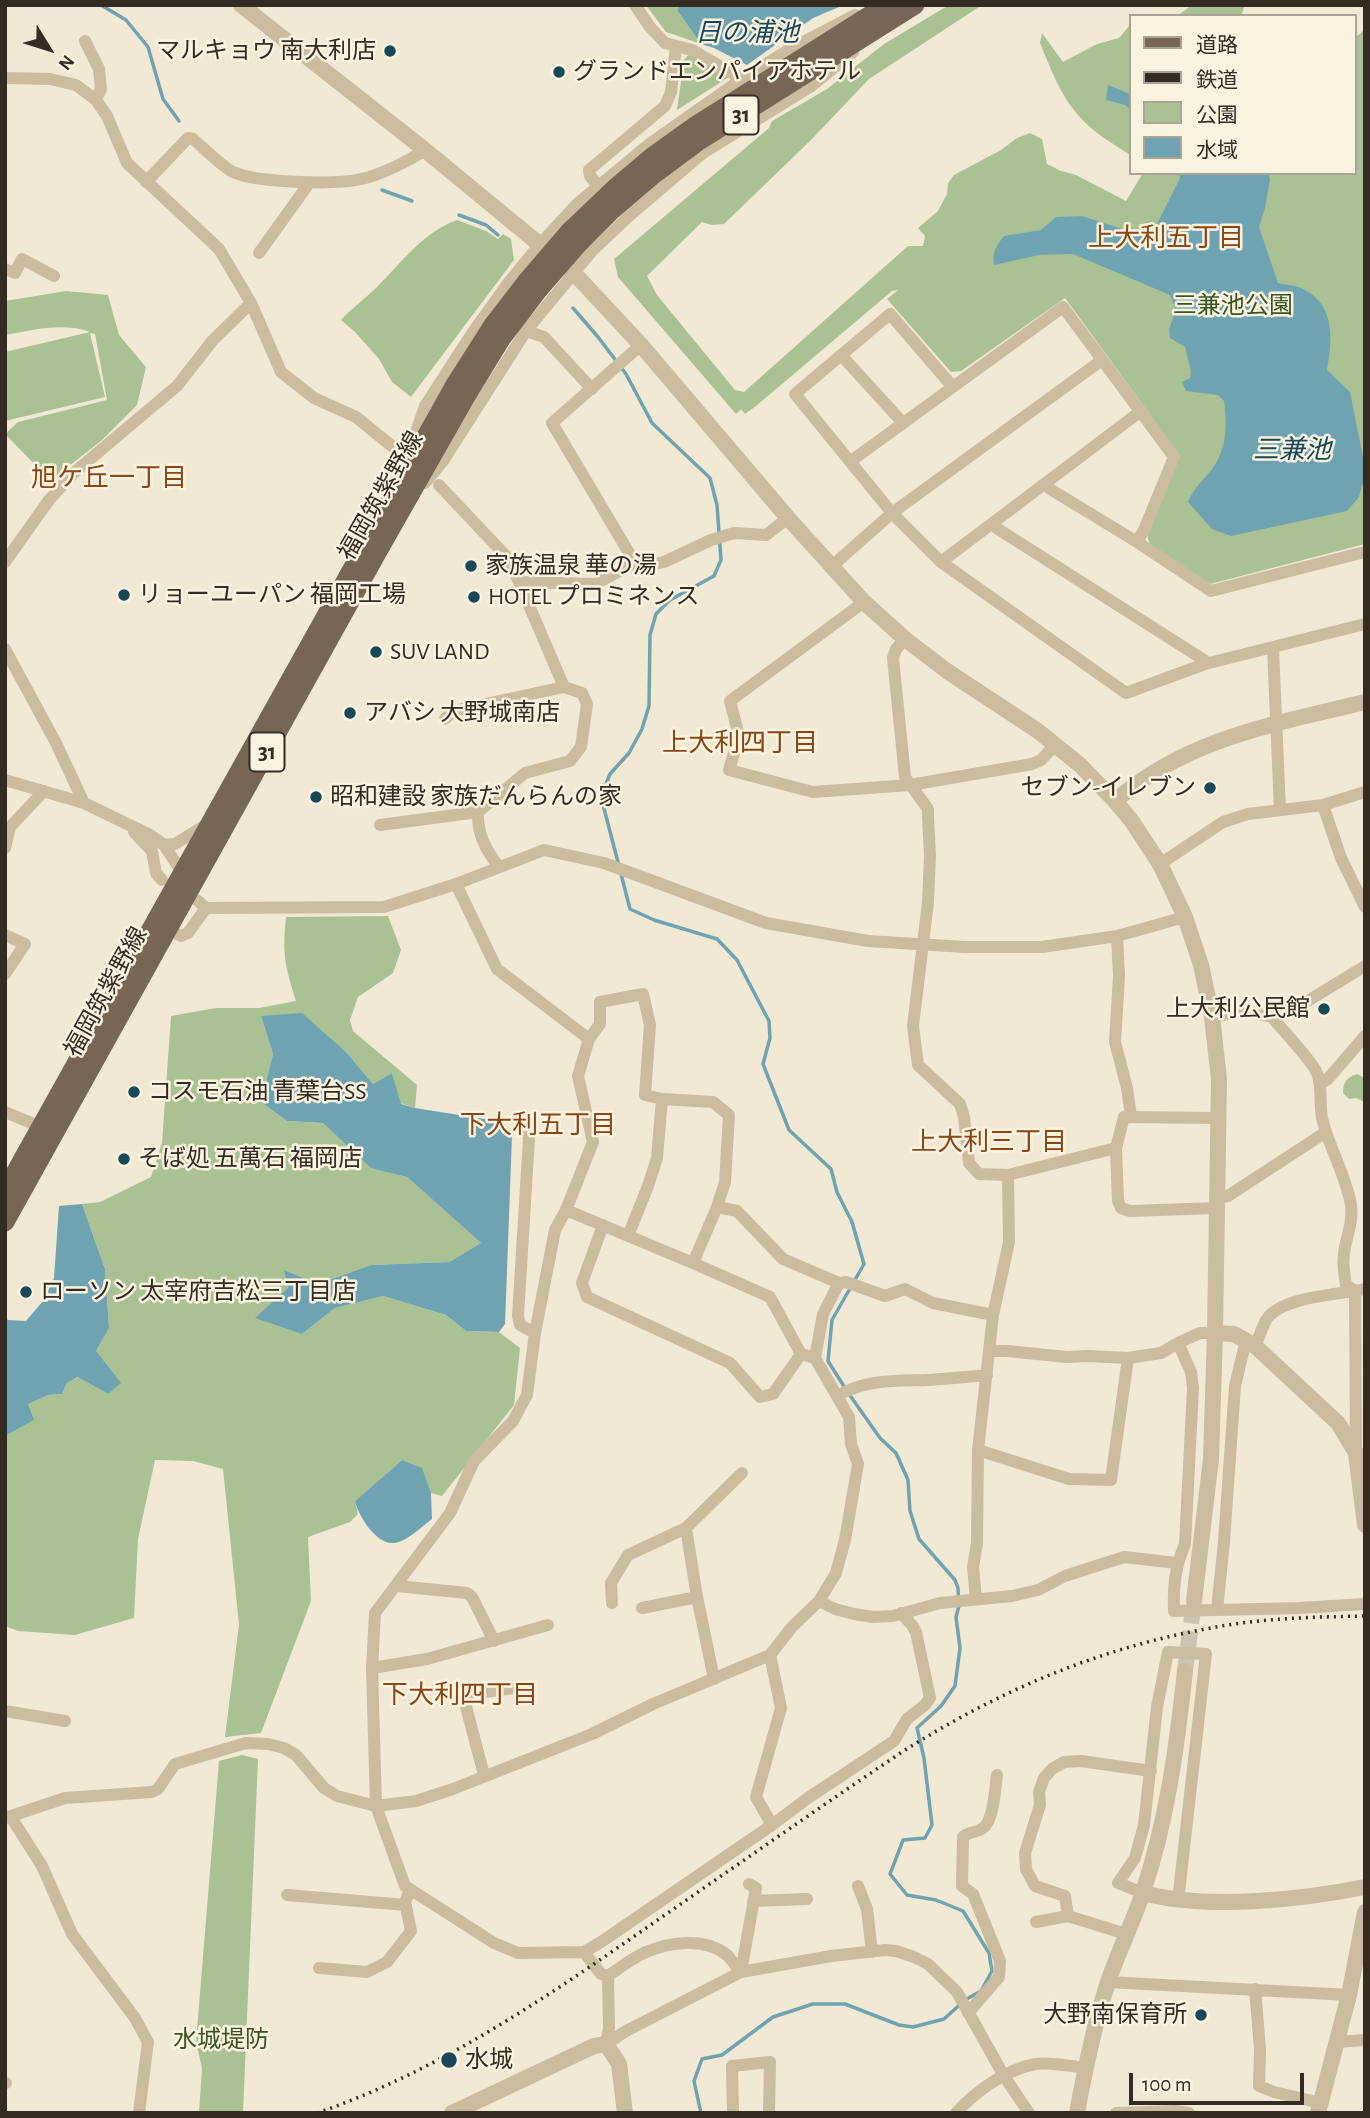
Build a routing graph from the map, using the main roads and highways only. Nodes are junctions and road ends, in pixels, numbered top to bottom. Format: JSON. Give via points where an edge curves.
{"nodes":[{"id":1,"x":886,"y":5,"type":"edge"},
{"id":2,"x":915,"y":5,"type":"edge"},
{"id":3,"x":575,"y":236,"type":"junction"},
{"id":4,"x":401,"y":497,"type":"junction"},
{"id":5,"x":5,"y":1191,"type":"edge"},
{"id":6,"x":5,"y":1222,"type":"edge"}],
"edges":[{"from":1,"to":3,"type":"main road","name":"福岡筑紫野線","number":"31","via":[[695,126],[615,188]]},
{"from":2,"to":3,"type":"main road","name":"福岡筑紫野線","number":"31","via":[[699,141]]},
{"from":3,"to":4,"type":"main road","name":"福岡筑紫野線","number":"31","bridge":true,"via":[[493,325],[456,383]]},
{"from":4,"to":5,"type":"main road","name":"福岡筑紫野線","number":"31","via":[[211,822]]},
{"from":4,"to":6,"type":"main road","name":"福岡筑紫野線","number":"31","via":[[169,930]]}]}
